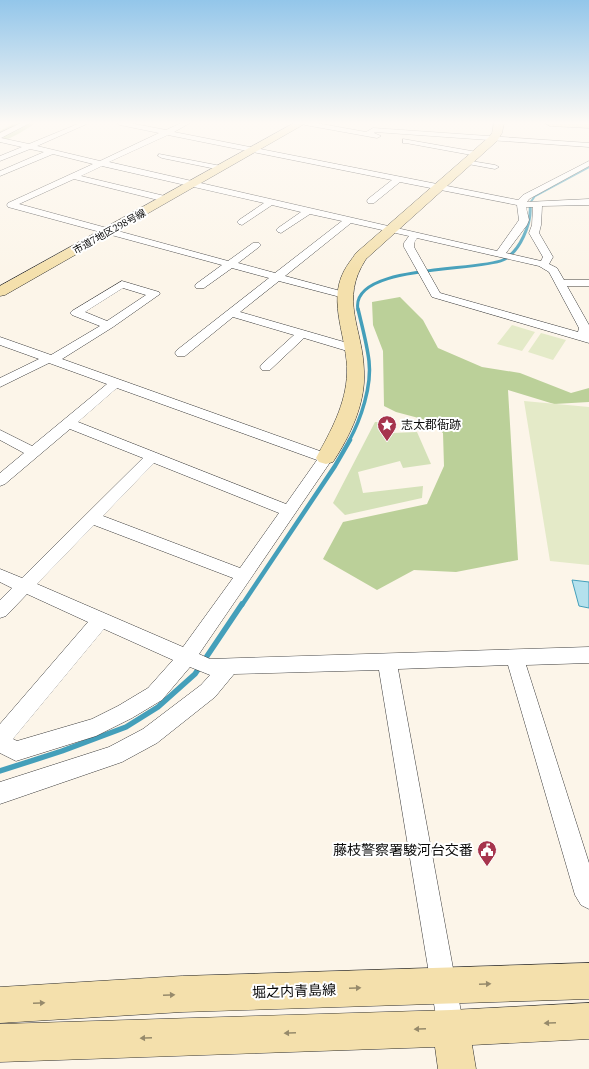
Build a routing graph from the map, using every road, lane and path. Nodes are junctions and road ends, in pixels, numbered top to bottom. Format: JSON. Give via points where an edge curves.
{"nodes":[{"id":1,"x":79,"y":173,"type":"edge"},
{"id":2,"x":145,"y":173,"type":"edge"},
{"id":3,"x":212,"y":173,"type":"edge"},
{"id":4,"x":367,"y":173,"type":"edge"},
{"id":5,"x":456,"y":173,"type":"edge"},
{"id":6,"x":571,"y":173,"type":"edge"},
{"id":7,"x":72,"y":176,"type":"junction"},
{"id":8,"x":398,"y":179,"type":"junction"},
{"id":9,"x":193,"y":184,"type":"junction"},
{"id":10,"x":439,"y":188,"type":"junction"},
{"id":11,"x":166,"y":199,"type":"junction"},
{"id":12,"x":371,"y":201,"type":"dead end"},
{"id":13,"x":271,"y":202,"type":"junction"},
{"id":14,"x":589,"y":202,"type":"edge"},
{"id":15,"x":522,"y":204,"type":"junction"},
{"id":16,"x":538,"y":205,"type":"junction"},
{"id":17,"x":308,"y":210,"type":"junction"},
{"id":18,"x":349,"y":220,"type":"junction"},
{"id":19,"x":242,"y":222,"type":"dead end"},
{"id":20,"x":281,"y":230,"type":"dead end"},
{"id":21,"x":390,"y":230,"type":"junction"},
{"id":22,"x":107,"y":232,"type":"junction"},
{"id":23,"x":415,"y":235,"type":"junction"},
{"id":24,"x":256,"y":245,"type":"dead end"},
{"id":25,"x":500,"y":255,"type":"junction"},
{"id":26,"x":543,"y":264,"type":"junction"},
{"id":27,"x":229,"y":265,"type":"junction"},
{"id":28,"x":276,"y":277,"type":"junction"},
{"id":29,"x":561,"y":283,"type":"junction"},
{"id":30,"x":589,"y":283,"type":"edge"},
{"id":31,"x":200,"y":286,"type":"dead end"},
{"id":32,"x":0,"y":292,"type":"edge"},
{"id":33,"x":344,"y":295,"type":"junction"},
{"id":34,"x":231,"y":313,"type":"junction"},
{"id":35,"x":109,"y":325,"type":"junction"},
{"id":36,"x":302,"y":334,"type":"junction"},
{"id":37,"x":586,"y":338,"type":"edge"},
{"id":38,"x":0,"y":341,"type":"edge"},
{"id":39,"x":354,"y":349,"type":"junction"},
{"id":40,"x":181,"y":353,"type":"dead end"},
{"id":41,"x":50,"y":359,"type":"junction"},
{"id":42,"x":266,"y":367,"type":"dead end"},
{"id":43,"x":0,"y":383,"type":"edge"},
{"id":44,"x":115,"y":383,"type":"junction"},
{"id":45,"x":68,"y":423,"type":"junction"},
{"id":46,"x":0,"y":434,"type":"edge"},
{"id":47,"x":34,"y":452,"type":"junction"},
{"id":48,"x":152,"y":457,"type":"junction"},
{"id":49,"x":326,"y":458,"type":"junction"},
{"id":50,"x":0,"y":481,"type":"edge"},
{"id":51,"x":288,"y":511,"type":"junction"},
{"id":52,"x":92,"y":518,"type":"junction"},
{"id":53,"x":0,"y":575,"type":"edge"},
{"id":54,"x":244,"y":576,"type":"junction"},
{"id":55,"x":25,"y":586,"type":"junction"},
{"id":56,"x":0,"y":611,"type":"edge"},
{"id":57,"x":101,"y":619,"type":"junction"},
{"id":58,"x":589,"y":655,"type":"edge"},
{"id":59,"x":189,"y":658,"type":"junction"},
{"id":60,"x":516,"y":658,"type":"junction"},
{"id":61,"x":387,"y":662,"type":"junction"},
{"id":62,"x":219,"y":667,"type":"junction"},
{"id":63,"x":0,"y":739,"type":"edge"},
{"id":64,"x":0,"y":742,"type":"edge"},
{"id":65,"x":0,"y":793,"type":"edge"},
{"id":66,"x":589,"y":897,"type":"edge"},
{"id":67,"x":589,"y":981,"type":"edge"},
{"id":68,"x":445,"y":985,"type":"junction"},
{"id":69,"x":0,"y":1005,"type":"edge"},
{"id":70,"x":589,"y":1021,"type":"edge"},
{"id":71,"x":451,"y":1028,"type":"junction"},
{"id":72,"x":0,"y":1043,"type":"edge"},
{"id":73,"x":457,"y":1069,"type":"edge"}],
"edges":[{"from":1,"to":7,"type":"street"},
{"from":2,"to":9,"type":"street"},
{"from":3,"to":9,"type":"street","name":"市道7地区298号線"},
{"from":4,"to":8,"type":"street"},
{"from":5,"to":10,"type":"street"},
{"from":6,"to":15,"type":"street","via":[[532,194]]},
{"from":7,"to":11,"type":"street"},
{"from":7,"to":22,"type":"street","via":[[10,205],[11,208]]},
{"from":8,"to":10,"type":"street"},
{"from":8,"to":12,"type":"street"},
{"from":9,"to":11,"type":"street","name":"市道7地区298号線"},
{"from":9,"to":13,"type":"street"},
{"from":10,"to":15,"type":"street"},
{"from":10,"to":21,"type":"street"},
{"from":11,"to":22,"type":"street","name":"市道7地区298号線"},
{"from":13,"to":17,"type":"street"},
{"from":13,"to":19,"type":"street"},
{"from":14,"to":16,"type":"street","via":[[540,202]]},
{"from":15,"to":16,"type":"street"},
{"from":15,"to":25,"type":"street","via":[[522,225]]},
{"from":16,"to":26,"type":"street","via":[[538,224],[534,233],[548,257]]},
{"from":17,"to":18,"type":"street"},
{"from":17,"to":20,"type":"street"},
{"from":18,"to":21,"type":"street"},
{"from":18,"to":28,"type":"street"},
{"from":21,"to":23,"type":"street"},
{"from":21,"to":33,"type":"street","via":[[354,264],[348,275]]},
{"from":22,"to":27,"type":"street"},
{"from":22,"to":32,"type":"street","name":"市道7地区298号線"},
{"from":23,"to":25,"type":"street"},
{"from":23,"to":37,"type":"street","via":[[409,247],[439,297]]},
{"from":24,"to":27,"type":"street"},
{"from":25,"to":26,"type":"street"},
{"from":26,"to":29,"type":"street","via":[[553,270]]},
{"from":27,"to":28,"type":"street"},
{"from":27,"to":31,"type":"street"},
{"from":28,"to":33,"type":"street"},
{"from":28,"to":34,"type":"street"},
{"from":29,"to":30,"type":"street"},
{"from":29,"to":37,"type":"street","via":[[585,328]]},
{"from":33,"to":39,"type":"street"},
{"from":34,"to":36,"type":"street"},
{"from":34,"to":40,"type":"street"},
{"from":35,"to":35,"type":"street","via":[[76,313],[122,284],[155,294]]},
{"from":35,"to":41,"type":"street"},
{"from":36,"to":39,"type":"street"},
{"from":36,"to":42,"type":"street"},
{"from":38,"to":41,"type":"street"},
{"from":39,"to":49,"type":"street","via":[[356,372],[350,409]]},
{"from":41,"to":43,"type":"street"},
{"from":41,"to":44,"type":"street"},
{"from":44,"to":45,"type":"street"},
{"from":44,"to":49,"type":"street"},
{"from":45,"to":47,"type":"street"},
{"from":45,"to":48,"type":"street"},
{"from":46,"to":47,"type":"street"},
{"from":47,"to":50,"type":"street"},
{"from":48,"to":51,"type":"street"},
{"from":48,"to":52,"type":"street"},
{"from":49,"to":51,"type":"street"},
{"from":51,"to":54,"type":"street"},
{"from":52,"to":54,"type":"street"},
{"from":52,"to":55,"type":"street"},
{"from":53,"to":55,"type":"street"},
{"from":54,"to":59,"type":"street"},
{"from":55,"to":56,"type":"street"},
{"from":55,"to":57,"type":"street"},
{"from":57,"to":59,"type":"street"},
{"from":57,"to":63,"type":"street"},
{"from":58,"to":60,"type":"street"},
{"from":59,"to":62,"type":"street"},
{"from":59,"to":64,"type":"street","via":[[155,694],[96,727],[16,751]]},
{"from":60,"to":61,"type":"street"},
{"from":60,"to":66,"type":"street"},
{"from":61,"to":62,"type":"street"},
{"from":61,"to":68,"type":"street"},
{"from":62,"to":65,"type":"street","via":[[208,691],[150,736],[93,763]]},
{"from":68,"to":67,"type":"street","name":"堀之内青島線","one_way":true},
{"from":69,"to":68,"type":"street","name":"堀之内青島線","one_way":true,"via":[[182,994]]},
{"from":68,"to":71,"type":"street"},
{"from":70,"to":71,"type":"street","one_way":true},
{"from":71,"to":72,"type":"street","one_way":true},
{"from":71,"to":73,"type":"street"}]}
